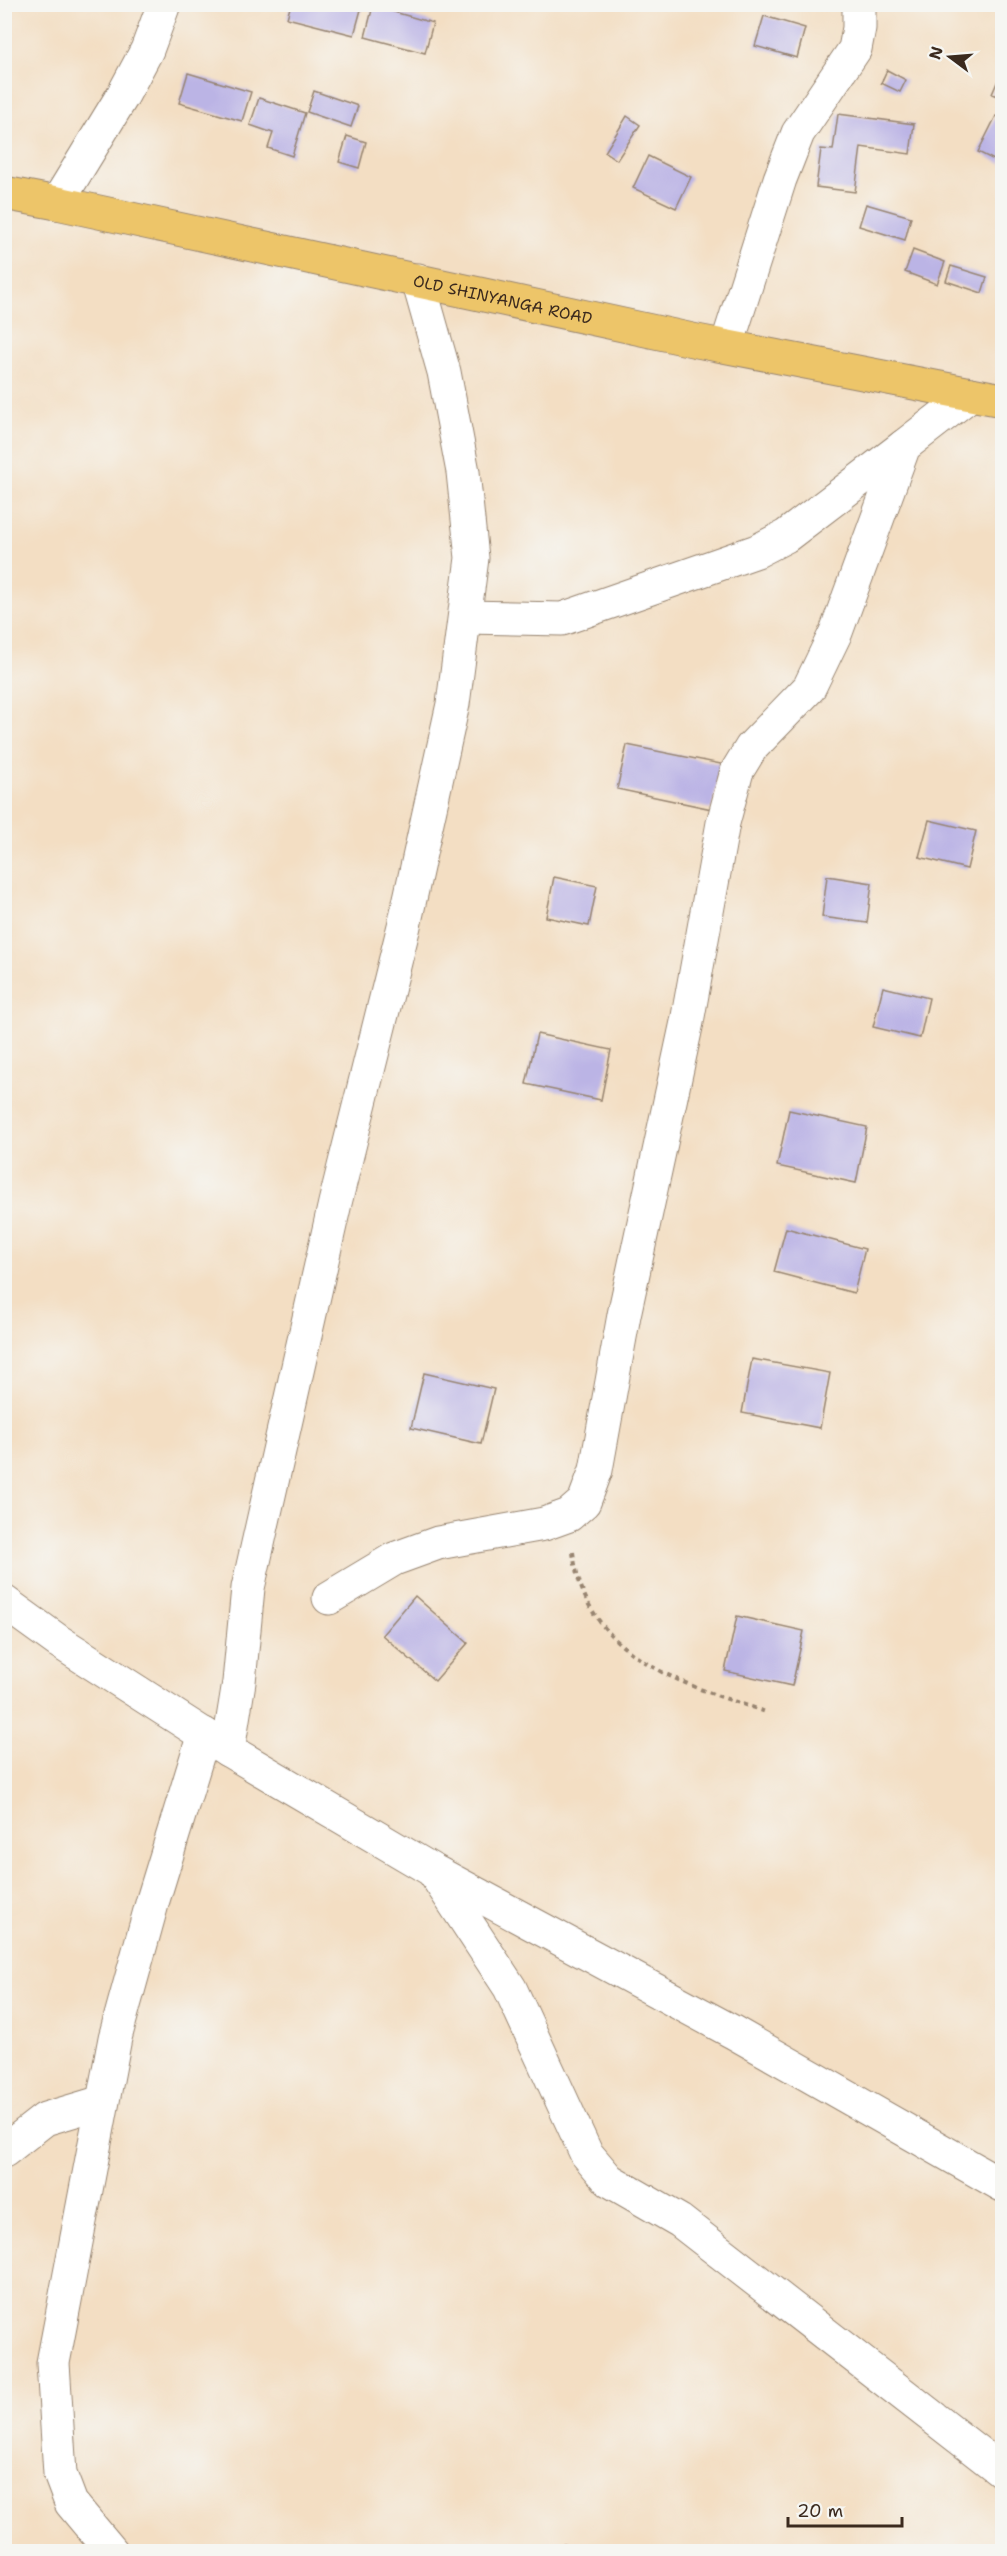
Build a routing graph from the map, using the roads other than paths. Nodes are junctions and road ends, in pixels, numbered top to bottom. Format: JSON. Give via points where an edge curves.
{"nodes":[{"id":1,"x":164,"y":4,"type":"edge"},
{"id":2,"x":859,"y":4,"type":"edge"},
{"id":3,"x":4,"y":194,"type":"edge"},
{"id":4,"x":57,"y":203,"type":"junction"},
{"id":5,"x":418,"y":280,"type":"junction"},
{"id":6,"x":727,"y":345,"type":"junction"},
{"id":7,"x":971,"y":394,"type":"junction"},
{"id":8,"x":1002,"y":400,"type":"edge"},
{"id":9,"x":904,"y":446,"type":"junction"},
{"id":10,"x":465,"y":617,"type":"junction"},
{"id":11,"x":329,"y":1598,"type":"dead end"},
{"id":12,"x":4,"y":1602,"type":"edge"},
{"id":13,"x":216,"y":1742,"type":"junction"},
{"id":14,"x":432,"y":1870,"type":"junction"},
{"id":15,"x":102,"y":2102,"type":"junction"},
{"id":16,"x":4,"y":2151,"type":"edge"},
{"id":17,"x":1002,"y":2185,"type":"edge"},
{"id":18,"x":1002,"y":2471,"type":"edge"},
{"id":19,"x":112,"y":2552,"type":"edge"}],
"edges":[{"from":1,"to":4,"type":"street","via":[[147,50],[123,95]]},
{"from":2,"to":6,"type":"street","via":[[855,49],[798,133]]},
{"from":3,"to":4,"type":"main road","name":"OLD SHINYANGA ROAD"},
{"from":4,"to":5,"type":"main road","name":"OLD SHINYANGA ROAD"},
{"from":5,"to":6,"type":"main road","name":"OLD SHINYANGA ROAD"},
{"from":5,"to":10,"type":"street","via":[[444,372],[464,472],[472,558]]},
{"from":6,"to":7,"type":"main road","name":"OLD SHINYANGA ROAD"},
{"from":7,"to":8,"type":"main road","name":"OLD SHINYANGA ROAD"},
{"from":7,"to":9,"type":"street"},
{"from":9,"to":10,"type":"street","via":[[786,536],[757,551],[562,619]]},
{"from":9,"to":11,"type":"street","via":[[836,632],[809,688],[751,748],[737,771],[723,823],[687,1022],[624,1315],[596,1470],[584,1502],[569,1515],[544,1524],[438,1544],[394,1559]]},
{"from":10,"to":13,"type":"street","via":[[453,704],[404,926],[335,1203],[248,1588],[239,1682]]},
{"from":12,"to":13,"type":"street"},
{"from":13,"to":14,"type":"street"},
{"from":13,"to":15,"type":"street","via":[[149,1911]]},
{"from":14,"to":17,"type":"street","via":[[733,2032]]},
{"from":14,"to":18,"type":"street","via":[[510,1988],[586,2153],[609,2180],[680,2221]]},
{"from":15,"to":16,"type":"street","via":[[45,2119]]},
{"from":15,"to":19,"type":"street","via":[[53,2363],[60,2474],[71,2503]]}]}
